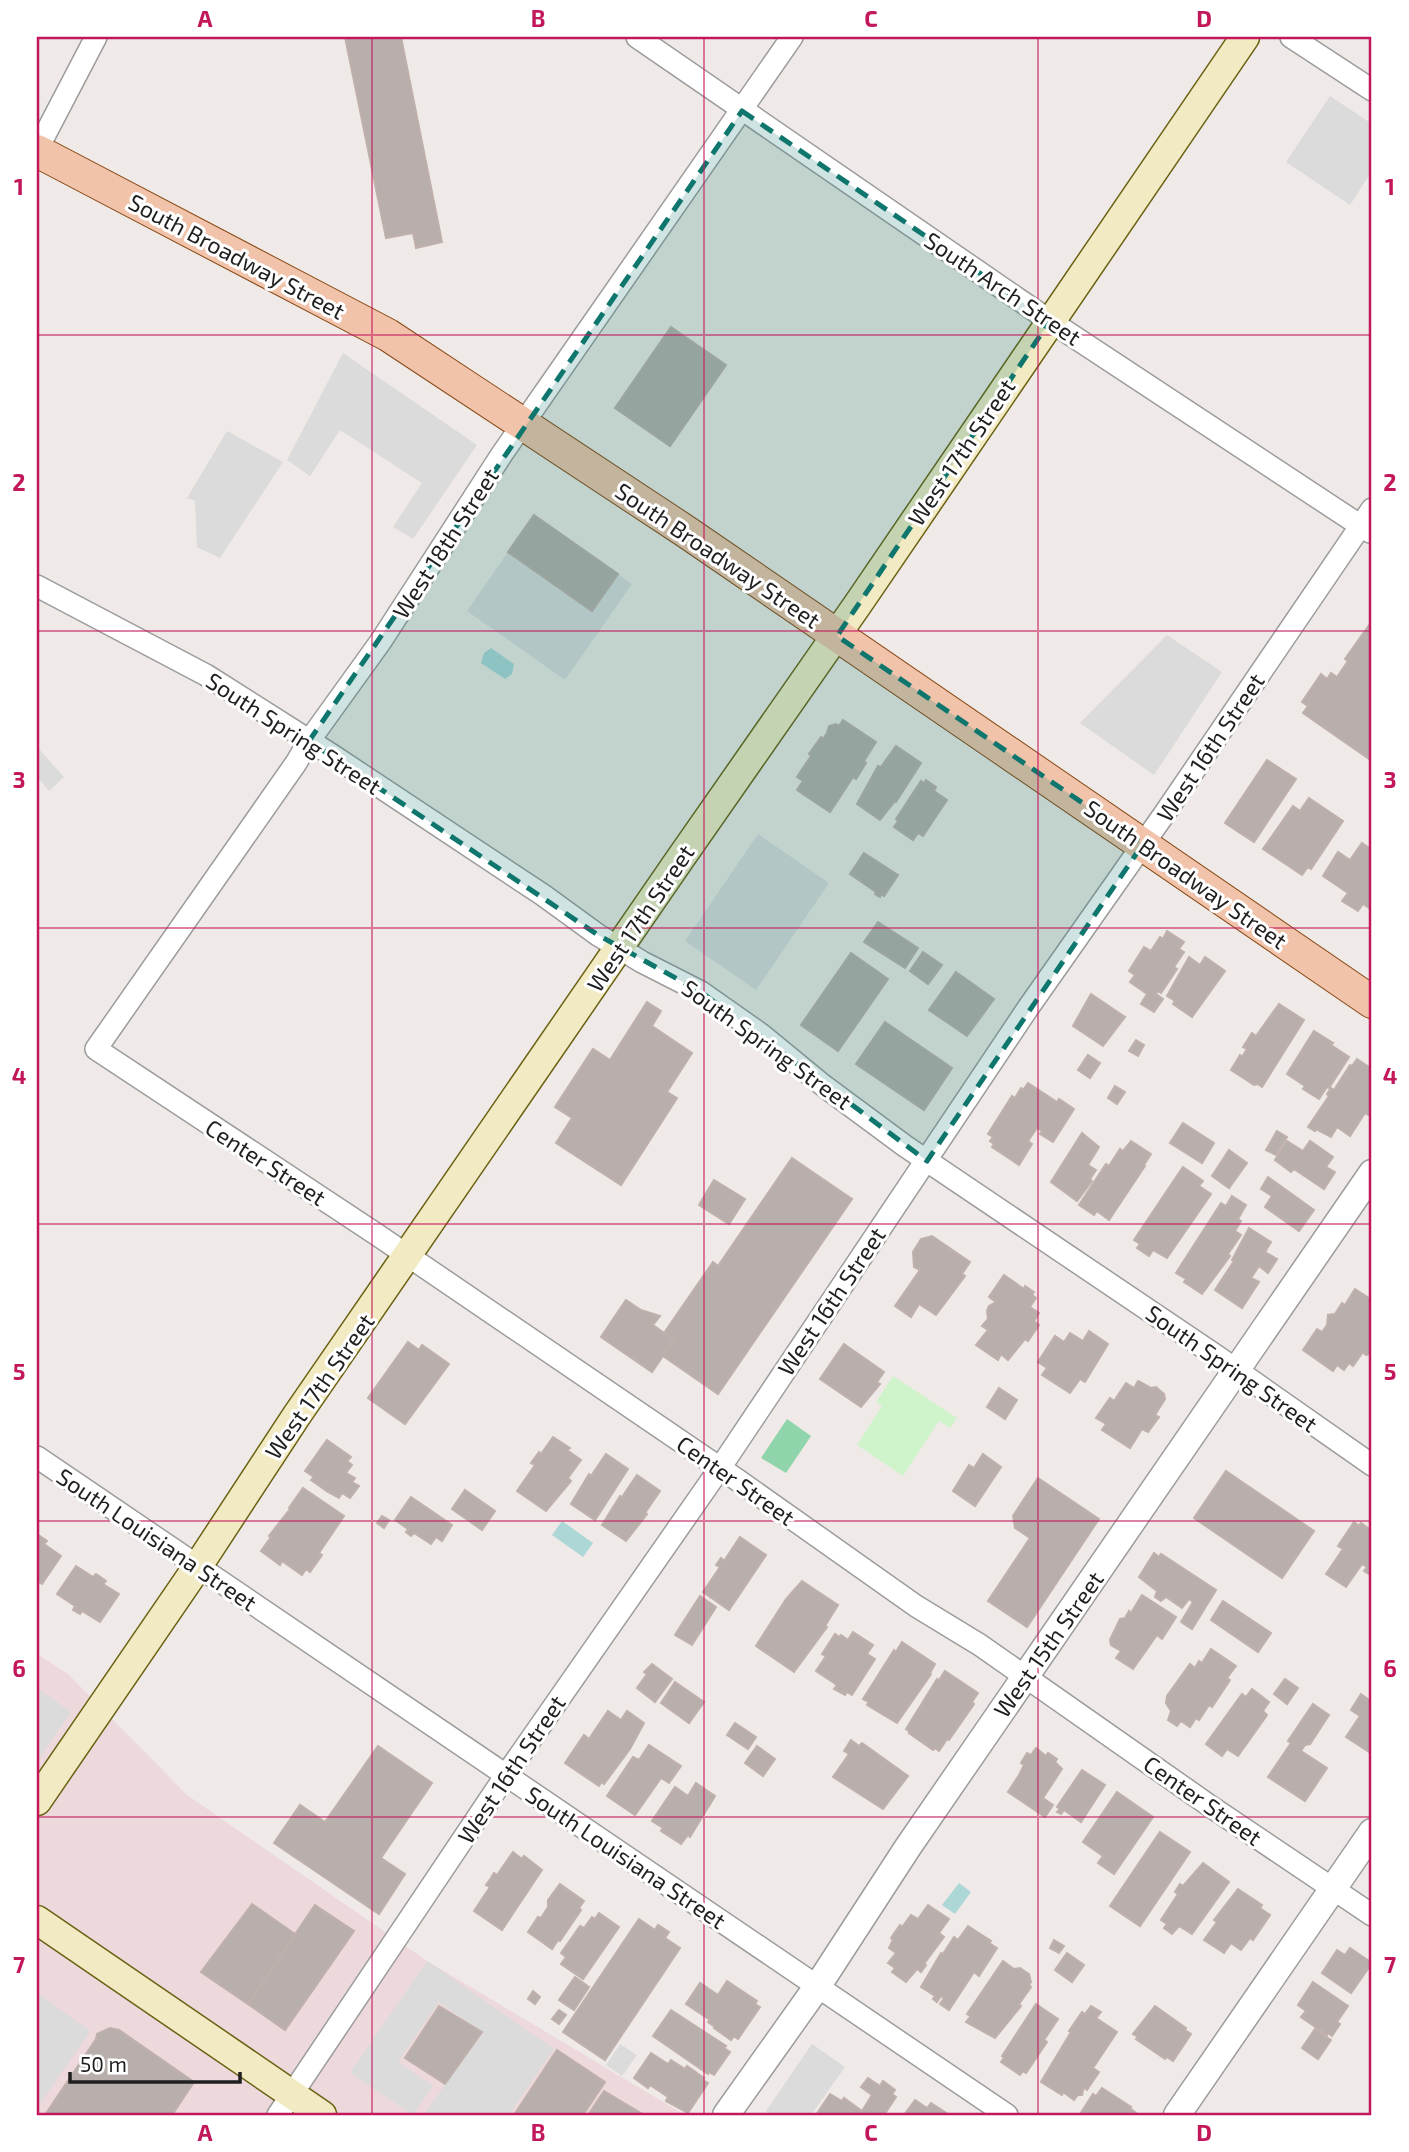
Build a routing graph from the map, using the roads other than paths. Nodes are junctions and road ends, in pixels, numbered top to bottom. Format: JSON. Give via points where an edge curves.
{"nodes":[{"id":1,"x":96,"y":37,"type":"edge"},
{"id":2,"x":636,"y":37,"type":"edge"},
{"id":3,"x":792,"y":37,"type":"edge"},
{"id":4,"x":1245,"y":37,"type":"edge"},
{"id":5,"x":1291,"y":37,"type":"edge"},
{"id":6,"x":1372,"y":90,"type":"edge"},
{"id":7,"x":742,"y":111,"type":"junction"},
{"id":8,"x":37,"y":151,"type":"edge"},
{"id":9,"x":1050,"y":321,"type":"junction"},
{"id":10,"x":524,"y":424,"type":"junction"},
{"id":11,"x":1368,"y":523,"type":"edge"},
{"id":12,"x":37,"y":586,"type":"edge"},
{"id":13,"x":837,"y":636,"type":"junction"},
{"id":14,"x":309,"y":741,"type":"junction"},
{"id":15,"x":1143,"y":845,"type":"junction"},
{"id":16,"x":621,"y":947,"type":"junction"},
{"id":17,"x":1372,"y":1002,"type":"edge"},
{"id":18,"x":96,"y":1049,"type":"joint"},
{"id":19,"x":927,"y":1161,"type":"junction"},
{"id":20,"x":1372,"y":1173,"type":"edge"},
{"id":21,"x":408,"y":1256,"type":"junction"},
{"id":22,"x":1237,"y":1371,"type":"junction"},
{"id":23,"x":37,"y":1457,"type":"edge"},
{"id":24,"x":1372,"y":1465,"type":"edge"},
{"id":25,"x":720,"y":1468,"type":"junction"},
{"id":26,"x":198,"y":1566,"type":"junction"},
{"id":27,"x":1026,"y":1677,"type":"junction"},
{"id":28,"x":506,"y":1775,"type":"junction"},
{"id":29,"x":37,"y":1801,"type":"edge"},
{"id":30,"x":1372,"y":1832,"type":"edge"},
{"id":31,"x":1334,"y":1889,"type":"junction"},
{"id":32,"x":1372,"y":1915,"type":"edge"},
{"id":33,"x":37,"y":1920,"type":"edge"},
{"id":34,"x":817,"y":1987,"type":"junction"},
{"id":35,"x":285,"y":2105,"type":"edge"},
{"id":36,"x":322,"y":2115,"type":"edge"},
{"id":37,"x":726,"y":2115,"type":"edge"},
{"id":38,"x":1007,"y":2115,"type":"edge"},
{"id":39,"x":1177,"y":2115,"type":"edge"}],
"edges":[{"from":1,"to":8,"type":"street"},
{"from":2,"to":7,"type":"street","name":"South Arch Street"},
{"from":3,"to":7,"type":"street","name":"West 18th Street"},
{"from":4,"to":9,"type":"main road","name":"West 17th Street"},
{"from":5,"to":6,"type":"street"},
{"from":7,"to":9,"type":"street","name":"South Arch Street"},
{"from":7,"to":10,"type":"street","name":"West 18th Street"},
{"from":8,"to":10,"type":"main road","name":"South Broadway Street","via":[[388,335]]},
{"from":9,"to":11,"type":"street","name":"South Arch Street"},
{"from":9,"to":13,"type":"main road","name":"West 17th Street"},
{"from":10,"to":13,"type":"main road","name":"South Broadway Street"},
{"from":10,"to":14,"type":"street","name":"West 18th Street","via":[[375,652]]},
{"from":11,"to":15,"type":"street","name":"West 16th Street"},
{"from":12,"to":14,"type":"street","name":"South Spring Street","via":[[206,675]]},
{"from":13,"to":15,"type":"main road","name":"South Broadway Street"},
{"from":13,"to":16,"type":"main road","name":"West 17th Street"},
{"from":14,"to":16,"type":"street","name":"South Spring Street"},
{"from":14,"to":18,"type":"street","name":"West 18th Street"},
{"from":15,"to":17,"type":"main road","name":"South Broadway Street"},
{"from":15,"to":19,"type":"street","name":"West 16th Street"},
{"from":16,"to":19,"type":"street","name":"South Spring Street","via":[[701,992]]},
{"from":16,"to":21,"type":"main road","name":"West 17th Street"},
{"from":18,"to":21,"type":"street","name":"Center Street"},
{"from":19,"to":22,"type":"street","name":"South Spring Street"},
{"from":19,"to":25,"type":"street","name":"West 16th Street"},
{"from":20,"to":22,"type":"street","name":"West 15th Street"},
{"from":21,"to":25,"type":"street","name":"Center Street"},
{"from":21,"to":26,"type":"main road","name":"West 17th Street"},
{"from":22,"to":24,"type":"street","name":"South Spring Street"},
{"from":22,"to":27,"type":"street","name":"West 15th Street"},
{"from":23,"to":26,"type":"street","name":"South Louisiana Street"},
{"from":25,"to":27,"type":"street","name":"Center Street"},
{"from":25,"to":28,"type":"street","name":"West 16th Street"},
{"from":26,"to":28,"type":"street","name":"South Louisiana Street"},
{"from":26,"to":29,"type":"main road","name":"West 17th Street"},
{"from":27,"to":31,"type":"street","name":"Center Street"},
{"from":27,"to":34,"type":"street","name":"West 15th Street"},
{"from":28,"to":34,"type":"street","name":"South Louisiana Street"},
{"from":28,"to":35,"type":"street","name":"West 16th Street"},
{"from":30,"to":31,"type":"street"},
{"from":31,"to":32,"type":"street","name":"Center Street"},
{"from":31,"to":39,"type":"street"},
{"from":33,"to":35,"type":"main road"},
{"from":34,"to":37,"type":"street","name":"West 15th Street"},
{"from":34,"to":38,"type":"street","name":"South Louisiana Street"},
{"from":35,"to":36,"type":"main road"}]}
